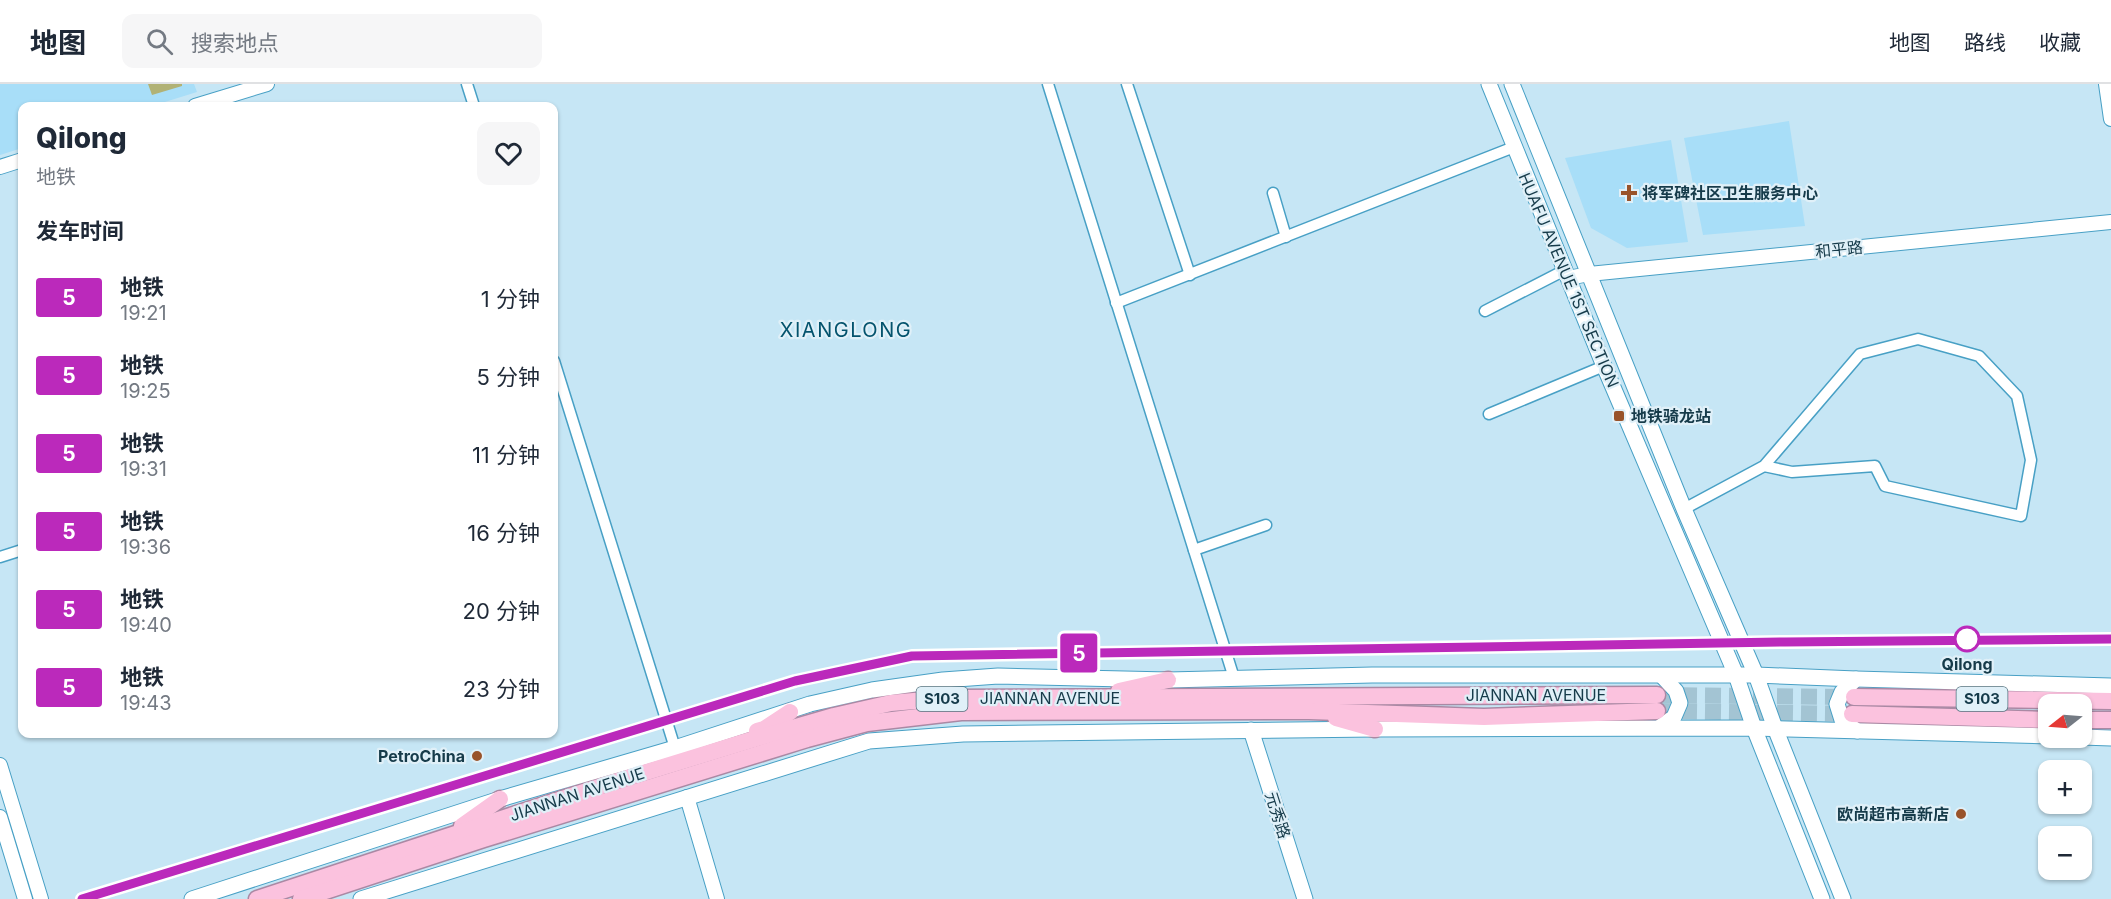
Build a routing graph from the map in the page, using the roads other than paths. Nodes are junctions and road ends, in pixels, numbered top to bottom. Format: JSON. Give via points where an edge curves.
{"nodes":[{"id":1,"x":267,"y":84,"type":"edge"},
{"id":2,"x":467,"y":84,"type":"edge"},
{"id":3,"x":1048,"y":84,"type":"edge"},
{"id":4,"x":1127,"y":84,"type":"edge"},
{"id":5,"x":1489,"y":84,"type":"edge"},
{"id":6,"x":1512,"y":84,"type":"edge"},
{"id":7,"x":2106,"y":84,"type":"edge"},
{"id":8,"x":208,"y":102,"type":"edge"},
{"id":9,"x":473,"y":102,"type":"edge"},
{"id":10,"x":2111,"y":119,"type":"edge"},
{"id":11,"x":1514,"y":147,"type":"junction"},
{"id":12,"x":18,"y":161,"type":"edge"},
{"id":13,"x":0,"y":167,"type":"edge"},
{"id":14,"x":1273,"y":193,"type":"dead end"},
{"id":15,"x":2111,"y":222,"type":"edge"},
{"id":16,"x":1286,"y":237,"type":"junction"},
{"id":17,"x":1566,"y":274,"type":"junction"},
{"id":18,"x":1589,"y":274,"type":"junction"},
{"id":19,"x":1190,"y":275,"type":"junction"},
{"id":20,"x":1116,"y":303,"type":"junction"},
{"id":21,"x":1485,"y":311,"type":"dead end"},
{"id":22,"x":1604,"y":366,"type":"junction"},
{"id":23,"x":558,"y":387,"type":"edge"},
{"id":24,"x":1489,"y":414,"type":"dead end"},
{"id":25,"x":1764,"y":466,"type":"junction"},
{"id":26,"x":1684,"y":509,"type":"junction"},
{"id":27,"x":1266,"y":525,"type":"dead end"},
{"id":28,"x":1194,"y":550,"type":"junction"},
{"id":29,"x":18,"y":551,"type":"edge"},
{"id":30,"x":0,"y":557,"type":"edge"},
{"id":31,"x":1736,"y":675,"type":"junction"},
{"id":32,"x":1756,"y":675,"type":"junction"},
{"id":33,"x":1662,"y":676,"type":"junction"},
{"id":34,"x":1234,"y":678,"type":"junction"},
{"id":35,"x":1856,"y":679,"type":"junction"},
{"id":36,"x":1168,"y":680,"type":"junction"},
{"id":37,"x":2111,"y":686,"type":"edge"},
{"id":38,"x":1088,"y":699,"type":"junction"},
{"id":39,"x":2092,"y":701,"type":"edge"},
{"id":40,"x":2111,"y":701,"type":"edge"},
{"id":41,"x":2038,"y":702,"type":"edge"},
{"id":42,"x":1309,"y":711,"type":"junction"},
{"id":43,"x":1658,"y":711,"type":"junction"},
{"id":44,"x":789,"y":712,"type":"junction"},
{"id":45,"x":2038,"y":719,"type":"edge"},
{"id":46,"x":2092,"y":720,"type":"edge"},
{"id":47,"x":2111,"y":720,"type":"edge"},
{"id":48,"x":1754,"y":728,"type":"junction"},
{"id":49,"x":1775,"y":728,"type":"junction"},
{"id":50,"x":1375,"y":729,"type":"junction"},
{"id":51,"x":1257,"y":730,"type":"junction"},
{"id":52,"x":1857,"y":731,"type":"junction"},
{"id":53,"x":2038,"y":736,"type":"edge"},
{"id":54,"x":2092,"y":737,"type":"edge"},
{"id":55,"x":2111,"y":738,"type":"edge"},
{"id":56,"x":675,"y":748,"type":"junction"},
{"id":57,"x":0,"y":765,"type":"edge"},
{"id":58,"x":667,"y":766,"type":"junction"},
{"id":59,"x":687,"y":797,"type":"junction"},
{"id":60,"x":500,"y":799,"type":"junction"},
{"id":61,"x":0,"y":817,"type":"edge"},
{"id":62,"x":448,"y":836,"type":"junction"},
{"id":63,"x":390,"y":894,"type":"edge"},
{"id":64,"x":25,"y":899,"type":"edge"},
{"id":65,"x":41,"y":899,"type":"edge"},
{"id":66,"x":192,"y":899,"type":"edge"},
{"id":67,"x":257,"y":899,"type":"edge"},
{"id":68,"x":301,"y":899,"type":"edge"},
{"id":69,"x":361,"y":899,"type":"edge"},
{"id":70,"x":717,"y":899,"type":"edge"},
{"id":71,"x":1305,"y":899,"type":"edge"},
{"id":72,"x":1315,"y":899,"type":"edge"},
{"id":73,"x":1822,"y":899,"type":"edge"},
{"id":74,"x":1843,"y":899,"type":"edge"}],
"edges":[{"from":1,"to":8,"type":"street"},
{"from":2,"to":9,"type":"street"},
{"from":3,"to":20,"type":"street"},
{"from":4,"to":19,"type":"street"},
{"from":5,"to":11,"type":"main road","name":"HUAFU AVENUE 1ST SECTION"},
{"from":6,"to":18,"type":"main road"},
{"from":7,"to":10,"type":"street"},
{"from":11,"to":16,"type":"street"},
{"from":11,"to":17,"type":"main road","name":"HUAFU AVENUE 1ST SECTION"},
{"from":12,"to":13,"type":"street"},
{"from":14,"to":16,"type":"street"},
{"from":15,"to":18,"type":"street","name":"和平路"},
{"from":16,"to":19,"type":"street"},
{"from":17,"to":18,"type":"street","name":"和平路"},
{"from":17,"to":21,"type":"street"},
{"from":17,"to":22,"type":"main road","name":"HUAFU AVENUE 1ST SECTION"},
{"from":18,"to":26,"type":"main road"},
{"from":19,"to":20,"type":"street"},
{"from":20,"to":28,"type":"street"},
{"from":22,"to":24,"type":"street"},
{"from":22,"to":31,"type":"main road","name":"HUAFU AVENUE 1ST SECTION"},
{"from":23,"to":56,"type":"street"},
{"from":25,"to":25,"type":"street","via":[[1860,354],[1918,339],[1979,356],[2017,396],[2031,460],[2021,516],[1885,486],[1875,466],[1792,472]]},
{"from":25,"to":26,"type":"street"},
{"from":26,"to":32,"type":"main road"},
{"from":27,"to":28,"type":"street"},
{"from":28,"to":34,"type":"street"},
{"from":29,"to":30,"type":"street"},
{"from":31,"to":32,"type":"main road"},
{"from":31,"to":33,"type":"main road"},
{"from":31,"to":48,"type":"main road","name":"HUAFU AVENUE 1ST SECTION"},
{"from":32,"to":35,"type":"main road"},
{"from":32,"to":49,"type":"main road"},
{"from":33,"to":34,"type":"main road"},
{"from":33,"to":43,"type":"main road","via":[[1676,691],[1680,703],[1674,717]]},
{"from":34,"to":36,"type":"main road"},
{"from":35,"to":37,"type":"main road"},
{"from":35,"to":52,"type":"main road","via":[[1842,692],[1837,704],[1842,720]]},
{"from":36,"to":38,"type":"highway"},
{"from":36,"to":44,"type":"main road","via":[[998,676],[943,680],[872,690]]},
{"from":38,"to":43,"type":"highway","name":"JIANNAN AVENUE","number":"S103"},
{"from":38,"to":58,"type":"highway","name":"JIANNAN AVENUE","number":"S103","via":[[948,698],[891,703]]},
{"from":39,"to":40,"type":"highway","number":"S103"},
{"from":41,"to":45,"type":"highway","number":"S103","via":[[1853,706]]},
{"from":42,"to":43,"type":"highway","name":"JIANNAN AVENUE","number":"S103","via":[[1484,717]]},
{"from":42,"to":50,"type":"highway"},
{"from":42,"to":68,"type":"highway","name":"JIANNAN AVENUE","number":"S103","via":[[961,711],[867,723]]},
{"from":43,"to":48,"type":"main road"},
{"from":43,"to":50,"type":"main road"},
{"from":44,"to":56,"type":"main road"},
{"from":44,"to":58,"type":"highway","via":[[765,729]]},
{"from":46,"to":47,"type":"highway"},
{"from":48,"to":49,"type":"main road"},
{"from":48,"to":73,"type":"main road","name":"HUAFU AVENUE 1ST SECTION"},
{"from":49,"to":52,"type":"main road"},
{"from":49,"to":74,"type":"main road"},
{"from":50,"to":51,"type":"main road"},
{"from":51,"to":59,"type":"main road","via":[[963,734],[868,741]]},
{"from":51,"to":71,"type":"main road","name":"元秀路"},
{"from":51,"to":72,"type":"main road","name":"元秀路"},
{"from":52,"to":53,"type":"main road"},
{"from":54,"to":55,"type":"main road"},
{"from":56,"to":60,"type":"main road"},
{"from":57,"to":65,"type":"street"},
{"from":58,"to":62,"type":"highway","name":"JIANNAN AVENUE","number":"S103"},
{"from":59,"to":63,"type":"main road"},
{"from":59,"to":70,"type":"street"},
{"from":60,"to":62,"type":"highway"},
{"from":60,"to":66,"type":"main road"},
{"from":61,"to":64,"type":"street"},
{"from":62,"to":67,"type":"highway","name":"JIANNAN AVENUE","number":"S103"},
{"from":63,"to":69,"type":"main road"}]}
